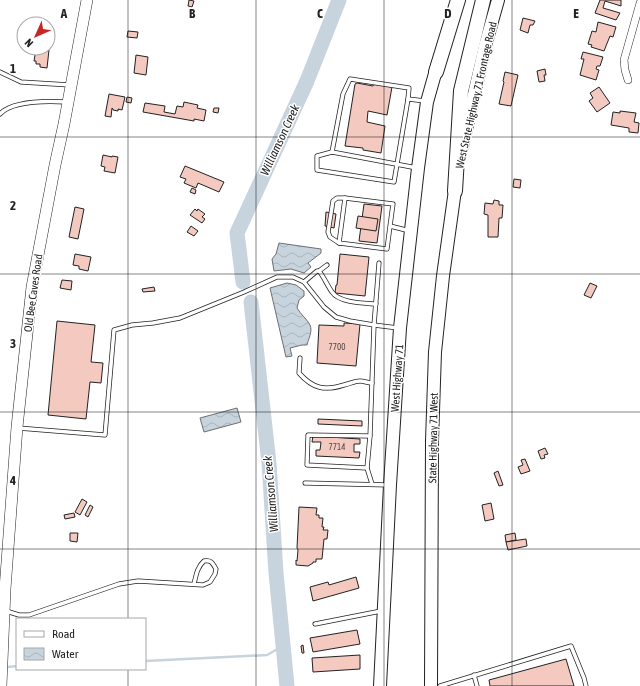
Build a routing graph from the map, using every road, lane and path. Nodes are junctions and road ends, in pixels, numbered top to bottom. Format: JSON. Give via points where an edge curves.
{"nodes":[{"id":1,"x":87,"y":0,"type":"edge"},
{"id":2,"x":451,"y":0,"type":"edge"},
{"id":3,"x":458,"y":0,"type":"edge"},
{"id":4,"x":483,"y":0,"type":"edge"},
{"id":5,"x":498,"y":0,"type":"edge"},
{"id":6,"x":640,"y":3,"type":"edge"},
{"id":7,"x":0,"y":72,"type":"edge"},
{"id":8,"x":436,"y":72,"type":"junction"},
{"id":9,"x":628,"y":80,"type":"dead end"},
{"id":10,"x":71,"y":85,"type":"junction"},
{"id":11,"x":408,"y":99,"type":"junction"},
{"id":12,"x":68,"y":102,"type":"junction"},
{"id":13,"x":428,"y":102,"type":"junction"},
{"id":14,"x":0,"y":114,"type":"edge"},
{"id":15,"x":332,"y":152,"type":"junction"},
{"id":16,"x":397,"y":165,"type":"junction"},
{"id":17,"x":418,"y":168,"type":"junction"},
{"id":18,"x":455,"y":191,"type":"junction"},
{"id":19,"x":345,"y":198,"type":"junction"},
{"id":20,"x":390,"y":226,"type":"junction"},
{"id":21,"x":411,"y":231,"type":"junction"},
{"id":22,"x":339,"y":242,"type":"junction"},
{"id":23,"x":379,"y":263,"type":"dead end"},
{"id":24,"x":327,"y":265,"type":"dead end"},
{"id":25,"x":319,"y":270,"type":"junction"},
{"id":26,"x":304,"y":282,"type":"junction"},
{"id":27,"x":376,"y":304,"type":"junction"},
{"id":28,"x":374,"y":325,"type":"junction"},
{"id":29,"x":400,"y":328,"type":"junction"},
{"id":30,"x":300,"y":358,"type":"dead end"},
{"id":31,"x":372,"y":383,"type":"junction"},
{"id":32,"x":17,"y":428,"type":"junction"},
{"id":33,"x":370,"y":436,"type":"junction"},
{"id":34,"x":367,"y":468,"type":"junction"},
{"id":35,"x":304,"y":483,"type":"dead end"},
{"id":36,"x":372,"y":484,"type":"junction"},
{"id":37,"x":390,"y":485,"type":"junction"},
{"id":38,"x":194,"y":584,"type":"junction"},
{"id":39,"x":2,"y":589,"type":"edge"},
{"id":40,"x":4,"y":611,"type":"junction"},
{"id":41,"x":384,"y":611,"type":"junction"},
{"id":42,"x":315,"y":624,"type":"dead end"},
{"id":43,"x":474,"y":675,"type":"junction"},
{"id":44,"x":1,"y":686,"type":"edge"},
{"id":45,"x":380,"y":686,"type":"edge"},
{"id":46,"x":431,"y":686,"type":"edge"},
{"id":47,"x":440,"y":686,"type":"edge"},
{"id":48,"x":476,"y":686,"type":"edge"},
{"id":49,"x":586,"y":686,"type":"edge"}],
"edges":[{"from":1,"to":10,"type":"street","name":"Old Bee Caves Road"},
{"from":2,"to":8,"type":"main road","name":"West Highway 71"},
{"from":3,"to":8,"type":"highway"},
{"from":4,"to":18,"type":"highway","via":[[461,90]]},
{"from":5,"to":18,"type":"main road","name":"West State Highway 71 Frontage Road","via":[[485,46]]},
{"from":6,"to":9,"type":"street","via":[[624,60]]},
{"from":7,"to":10,"type":"lane","via":[[21,82]]},
{"from":8,"to":13,"type":"main road","name":"West Highway 71"},
{"from":10,"to":12,"type":"street","name":"Old Bee Caves Road"},
{"from":11,"to":13,"type":"lane"},
{"from":11,"to":15,"type":"lane","via":[[409,88],[350,79],[343,94]]},
{"from":11,"to":16,"type":"lane"},
{"from":12,"to":14,"type":"lane","via":[[31,102],[4,110]]},
{"from":12,"to":32,"type":"street","name":"Old Bee Caves Road","via":[[32,287]]},
{"from":13,"to":17,"type":"main road","name":"West Highway 71"},
{"from":15,"to":16,"type":"lane"},
{"from":15,"to":16,"type":"lane","via":[[317,156],[317,170],[394,182]]},
{"from":16,"to":17,"type":"lane"},
{"from":17,"to":21,"type":"main road","name":"West Highway 71"},
{"from":18,"to":46,"type":"main road","name":"State Highway 71 West","via":[[442,276],[435,352]]},
{"from":19,"to":20,"type":"lane","via":[[393,204]]},
{"from":19,"to":22,"type":"lane"},
{"from":19,"to":22,"type":"lane","via":[[333,201],[328,232],[330,237]]},
{"from":20,"to":21,"type":"lane"},
{"from":20,"to":22,"type":"lane","via":[[387,249]]},
{"from":21,"to":29,"type":"main road","name":"West Highway 71"},
{"from":23,"to":27,"type":"lane"},
{"from":24,"to":25,"type":"lane"},
{"from":25,"to":26,"type":"lane"},
{"from":25,"to":27,"type":"lane","via":[[333,294],[343,300]]},
{"from":26,"to":28,"type":"lane","via":[[324,307],[336,317]]},
{"from":26,"to":32,"type":"lane","via":[[293,277],[277,277],[180,318],[114,330],[105,435]]},
{"from":27,"to":28,"type":"lane"},
{"from":28,"to":29,"type":"lane"},
{"from":28,"to":31,"type":"lane"},
{"from":29,"to":37,"type":"main road","name":"West Highway 71"},
{"from":30,"to":31,"type":"lane","via":[[299,373],[311,385],[331,388],[359,381]]},
{"from":31,"to":33,"type":"lane"},
{"from":32,"to":39,"type":"street","name":"Old Bee Caves Road"},
{"from":33,"to":34,"type":"lane"},
{"from":33,"to":34,"type":"lane","via":[[308,435],[307,465]]},
{"from":34,"to":36,"type":"lane"},
{"from":35,"to":36,"type":"lane"},
{"from":36,"to":37,"type":"lane"},
{"from":37,"to":41,"type":"main road","name":"West Highway 71"},
{"from":38,"to":38,"type":"lane","via":[[203,585],[210,582],[216,569],[213,563],[209,560],[200,564]]},
{"from":38,"to":40,"type":"lane","via":[[138,581],[119,584],[29,615]]},
{"from":39,"to":40,"type":"street","name":"Old Bee Caves Road"},
{"from":40,"to":44,"type":"street","name":"Old Bee Caves Road"},
{"from":41,"to":42,"type":"lane"},
{"from":41,"to":45,"type":"main road","name":"West Highway 71"},
{"from":43,"to":47,"type":"lane"},
{"from":43,"to":48,"type":"lane"},
{"from":43,"to":49,"type":"lane","via":[[571,646]]}]}
